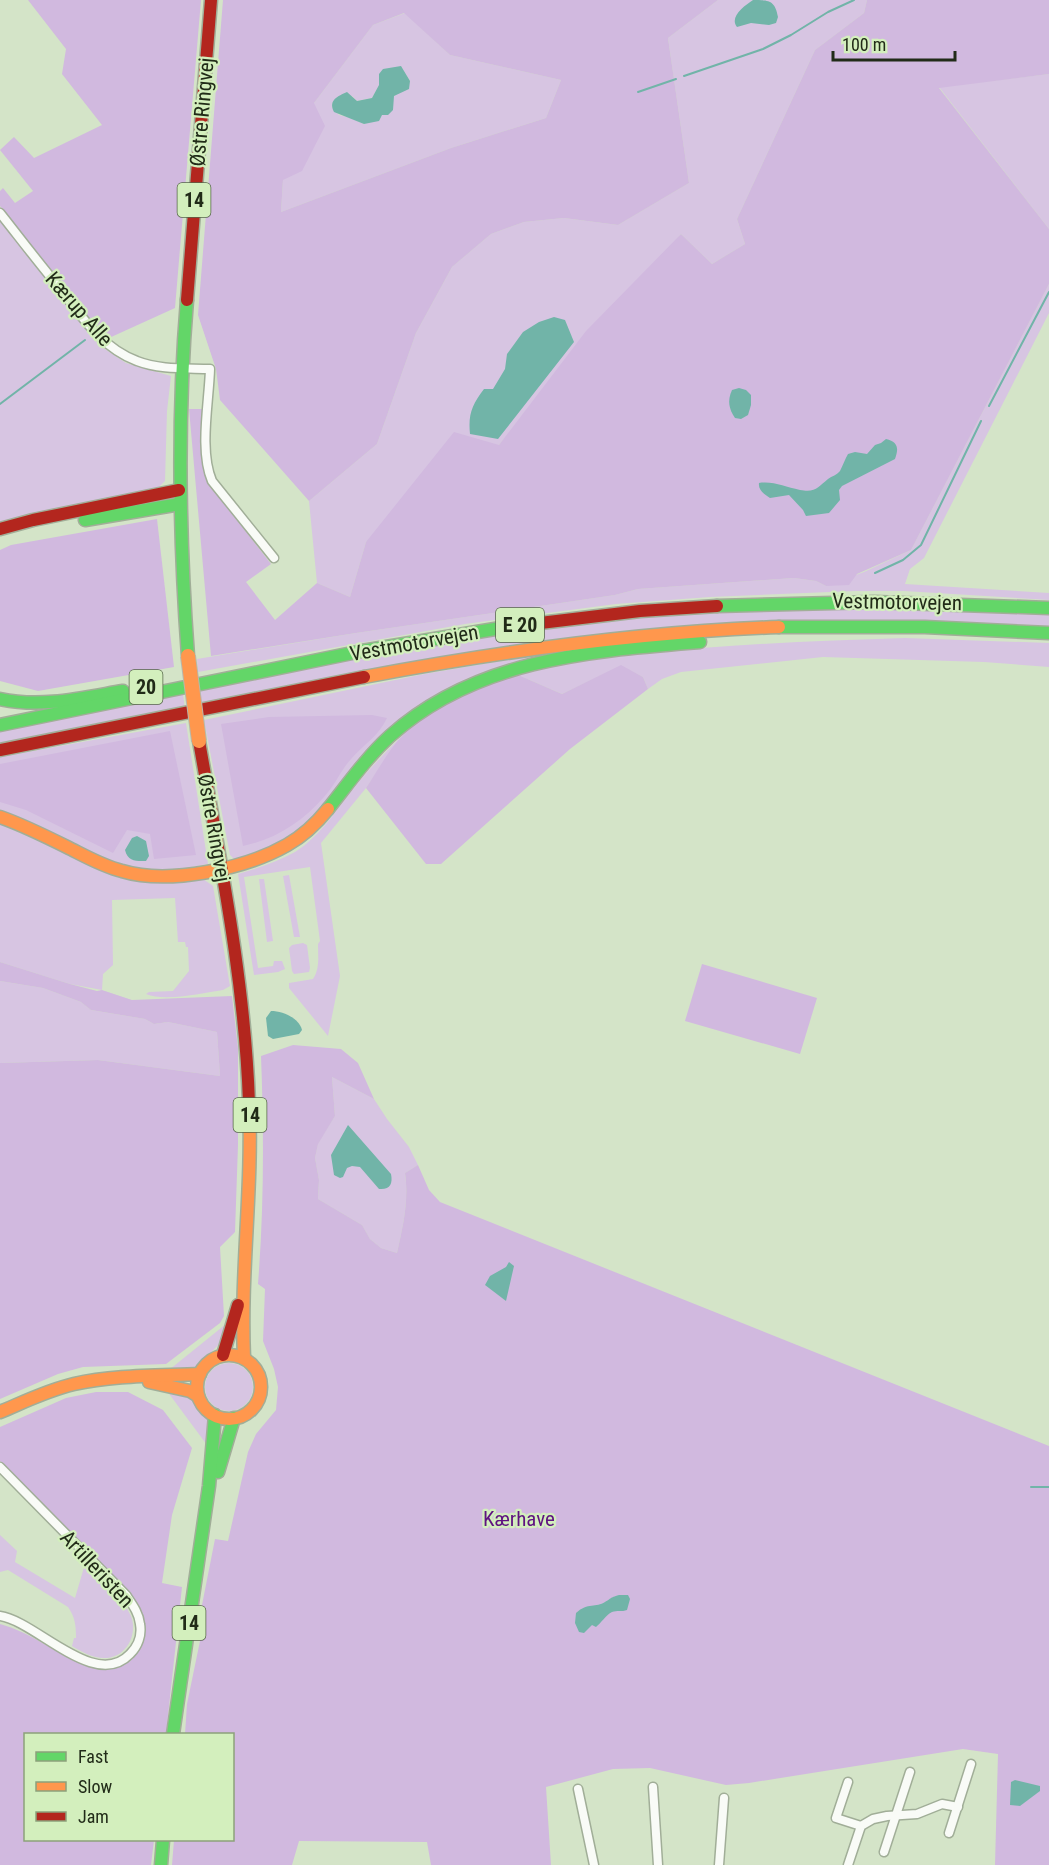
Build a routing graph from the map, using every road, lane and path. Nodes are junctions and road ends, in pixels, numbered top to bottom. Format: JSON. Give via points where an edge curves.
{"nodes":[{"id":1,"x":211,"y":0,"type":"edge"},
{"id":2,"x":0,"y":213,"type":"edge"},
{"id":3,"x":181,"y":368,"type":"junction"},
{"id":4,"x":179,"y":497,"type":"junction"},
{"id":5,"x":0,"y":529,"type":"edge"},
{"id":6,"x":0,"y":539,"type":"edge"},
{"id":7,"x":274,"y":558,"type":"dead end"},
{"id":8,"x":1049,"y":608,"type":"edge"},
{"id":9,"x":952,"y":627,"type":"junction"},
{"id":10,"x":1049,"y":633,"type":"edge"},
{"id":11,"x":293,"y":666,"type":"junction"},
{"id":12,"x":0,"y":699,"type":"edge"},
{"id":13,"x":0,"y":725,"type":"edge"},
{"id":14,"x":0,"y":750,"type":"edge"},
{"id":15,"x":0,"y":817,"type":"edge"},
{"id":16,"x":221,"y":869,"type":"junction"},
{"id":17,"x":242,"y":1288,"type":"junction"},
{"id":18,"x":223,"y":1355,"type":"junction"},
{"id":19,"x":244,"y":1358,"type":"junction"},
{"id":20,"x":200,"y":1374,"type":"junction"},
{"id":21,"x":133,"y":1378,"type":"junction"},
{"id":22,"x":198,"y":1396,"type":"junction"},
{"id":23,"x":0,"y":1412,"type":"edge"},
{"id":24,"x":214,"y":1415,"type":"junction"},
{"id":25,"x":234,"y":1418,"type":"junction"},
{"id":26,"x":0,"y":1467,"type":"edge"},
{"id":27,"x":207,"y":1512,"type":"junction"},
{"id":28,"x":0,"y":1616,"type":"edge"},
{"id":29,"x":173,"y":1733,"type":"edge"},
{"id":30,"x":972,"y":1764,"type":"dead end"},
{"id":31,"x":910,"y":1772,"type":"dead end"},
{"id":32,"x":848,"y":1782,"type":"dead end"},
{"id":33,"x":653,"y":1787,"type":"dead end"},
{"id":34,"x":578,"y":1789,"type":"dead end"},
{"id":35,"x":724,"y":1798,"type":"dead end"},
{"id":36,"x":958,"y":1807,"type":"junction"},
{"id":37,"x":896,"y":1816,"type":"junction"},
{"id":38,"x":861,"y":1826,"type":"junction"},
{"id":39,"x":949,"y":1833,"type":"dead end"},
{"id":40,"x":163,"y":1841,"type":"edge"},
{"id":41,"x":884,"y":1852,"type":"dead end"},
{"id":42,"x":161,"y":1865,"type":"edge"},
{"id":43,"x":594,"y":1865,"type":"edge"},
{"id":44,"x":658,"y":1865,"type":"edge"},
{"id":45,"x":719,"y":1865,"type":"edge"},
{"id":46,"x":848,"y":1865,"type":"edge"}],
"edges":[{"from":1,"to":3,"type":"main road","name":"Østre Ringvej","number":"14"},
{"from":2,"to":3,"type":"street","name":"Kærup Alle","via":[[92,329],[112,348],[150,365]]},
{"from":3,"to":4,"type":"main road","name":"Østre Ringvej","number":"14"},
{"from":3,"to":7,"type":"street","via":[[210,369],[207,468],[212,481]]},
{"from":4,"to":5,"type":"main road","via":[[33,520]]},
{"from":4,"to":6,"type":"main road"},
{"from":4,"to":16,"type":"main road","name":"Østre Ringvej","number":"14","bridge":true,"via":[[188,656]]},
{"from":8,"to":11,"type":"main road","name":"Vestmotorvejen","number":"E 20","via":[[862,600],[667,608],[489,629]]},
{"from":9,"to":10,"type":"main road","name":"Vestmotorvejen","number":"E 20"},
{"from":9,"to":14,"type":"main road","name":"Vestmotorvejen","number":"E 20","via":[[779,627],[552,646],[435,663]]},
{"from":9,"to":16,"type":"main road","number":"E 20","via":[[676,644],[552,659],[500,671],[449,693],[404,724],[373,752],[326,812],[298,838],[265,857]]},
{"from":11,"to":12,"type":"main road","number":"20","via":[[50,702]]},
{"from":11,"to":13,"type":"main road","name":"Vestmotorvejen","number":"E 20"},
{"from":15,"to":16,"type":"main road","via":[[101,864],[131,873],[169,875]]},
{"from":16,"to":17,"type":"main road","name":"Østre Ringvej","number":"14","via":[[242,1001],[249,1111],[249,1206]]},
{"from":17,"to":18,"type":"main road","name":"Østre Ringvej","number":"14"},
{"from":17,"to":19,"type":"main road","name":"Østre Ringvej","number":"14"},
{"from":18,"to":19,"type":"main road"},
{"from":18,"to":20,"type":"main road","via":[[209,1361]]},
{"from":19,"to":25,"type":"main road","via":[[257,1370],[260,1394],[248,1413]]},
{"from":20,"to":21,"type":"main road"},
{"from":20,"to":22,"type":"main road"},
{"from":21,"to":22,"type":"main road"},
{"from":21,"to":23,"type":"main road","via":[[74,1383]]},
{"from":22,"to":24,"type":"main road"},
{"from":24,"to":25,"type":"main road"},
{"from":24,"to":27,"type":"main road","number":"14"},
{"from":25,"to":27,"type":"main road","number":"14"},
{"from":26,"to":28,"type":"street","name":"Artilleristen","via":[[126,1595],[141,1623],[140,1635],[136,1648],[126,1658],[100,1664],[77,1658],[24,1625]]},
{"from":27,"to":29,"type":"main road","number":"14"},
{"from":30,"to":36,"type":"street"},
{"from":31,"to":37,"type":"street"},
{"from":32,"to":38,"type":"street","via":[[836,1818]]},
{"from":33,"to":44,"type":"street"},
{"from":34,"to":43,"type":"street"},
{"from":35,"to":45,"type":"street"},
{"from":36,"to":37,"type":"street","via":[[942,1804],[917,1814]]},
{"from":36,"to":39,"type":"street"},
{"from":37,"to":38,"type":"street","via":[[873,1819]]},
{"from":37,"to":41,"type":"street"},
{"from":38,"to":46,"type":"street"},
{"from":40,"to":42,"type":"main road"}]}
